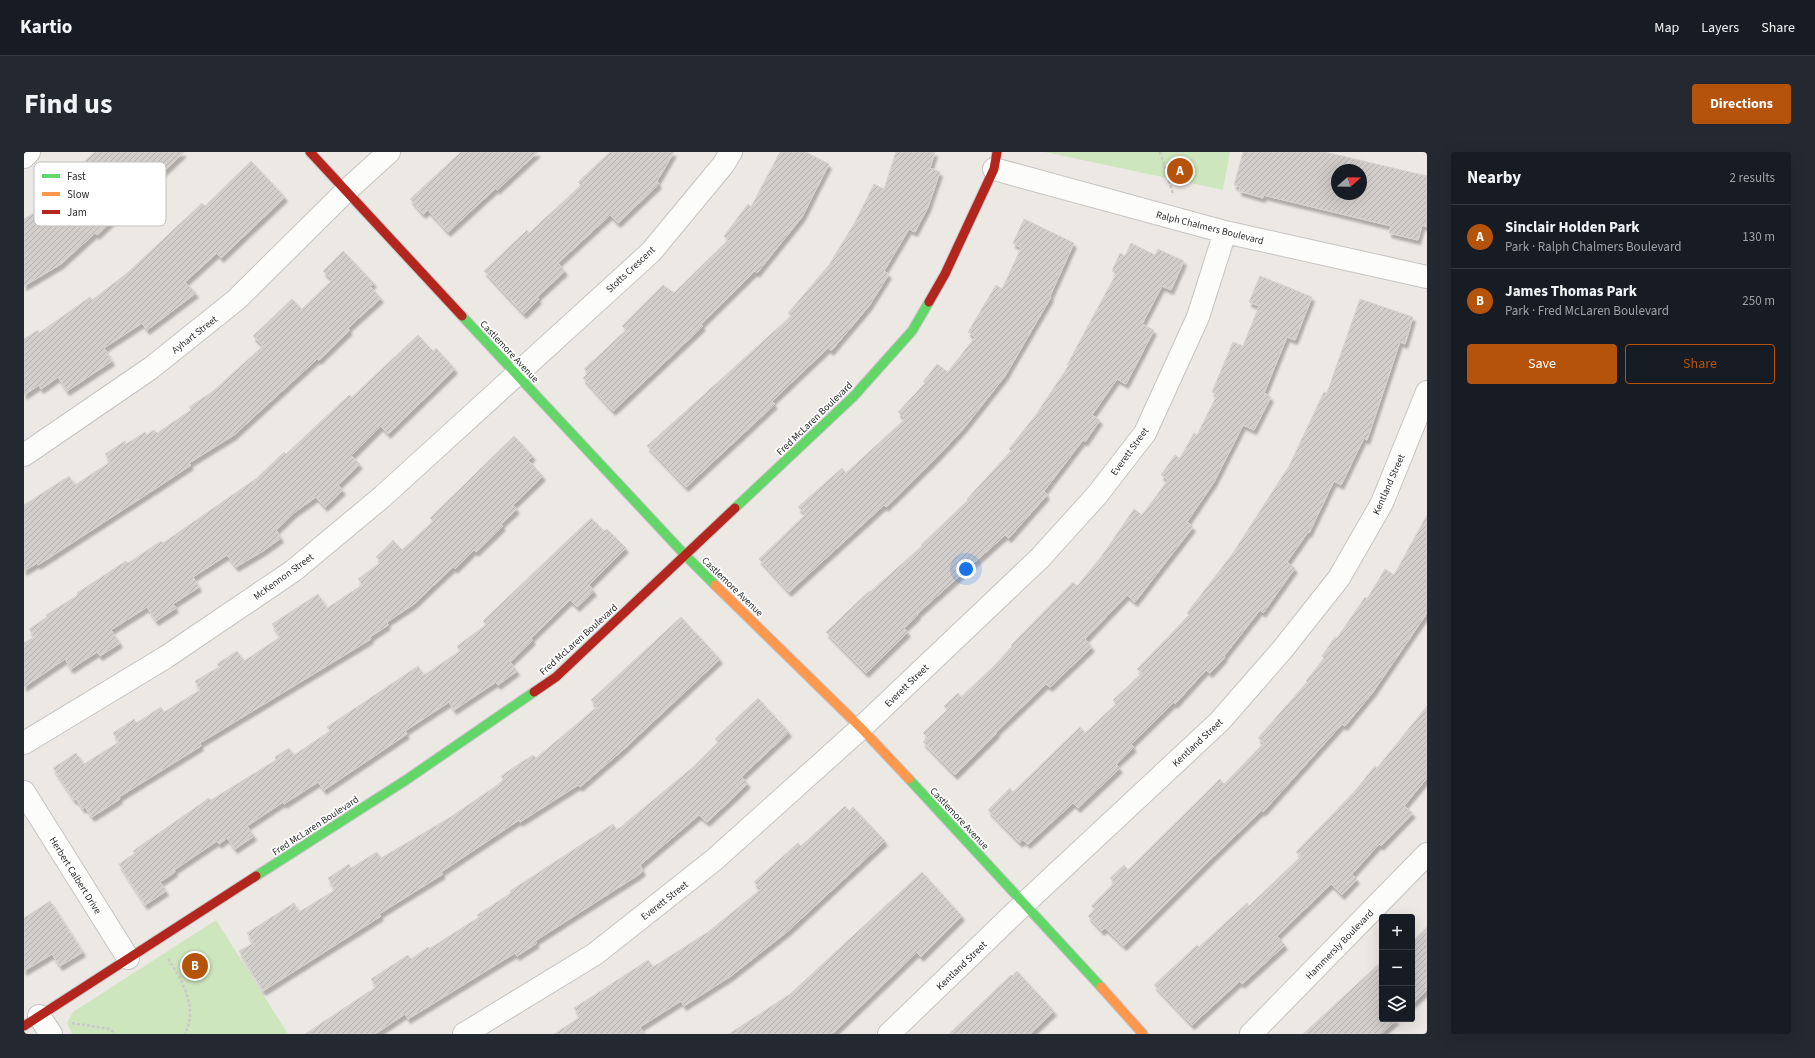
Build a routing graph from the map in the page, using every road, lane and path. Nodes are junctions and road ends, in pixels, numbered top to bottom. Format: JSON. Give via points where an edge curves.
{"nodes":[{"id":1,"x":29,"y":152,"type":"edge"},
{"id":2,"x":310,"y":152,"type":"edge"},
{"id":3,"x":389,"y":152,"type":"edge"},
{"id":4,"x":731,"y":152,"type":"edge"},
{"id":5,"x":1160,"y":152,"type":"edge"},
{"id":6,"x":24,"y":157,"type":"edge"},
{"id":7,"x":996,"y":160,"type":"edge"},
{"id":8,"x":346,"y":190,"type":"junction"},
{"id":9,"x":1180,"y":220,"type":"junction"},
{"id":10,"x":1225,"y":232,"type":"junction"},
{"id":11,"x":1427,"y":278,"type":"edge"},
{"id":12,"x":516,"y":373,"type":"junction"},
{"id":13,"x":1427,"y":392,"type":"edge"},
{"id":14,"x":24,"y":455,"type":"edge"},
{"id":15,"x":685,"y":555,"type":"junction"},
{"id":16,"x":861,"y":728,"type":"junction"},
{"id":17,"x":24,"y":743,"type":"edge"},
{"id":18,"x":24,"y":792,"type":"edge"},
{"id":19,"x":1427,"y":854,"type":"edge"},
{"id":20,"x":1025,"y":902,"type":"junction"},
{"id":21,"x":156,"y":940,"type":"junction"},
{"id":22,"x":128,"y":958,"type":"junction"},
{"id":23,"x":32,"y":1021,"type":"edge"},
{"id":24,"x":51,"y":1034,"type":"edge"},
{"id":25,"x":115,"y":1034,"type":"edge"},
{"id":26,"x":185,"y":1034,"type":"edge"},
{"id":27,"x":464,"y":1034,"type":"edge"},
{"id":28,"x":889,"y":1034,"type":"edge"},
{"id":29,"x":1143,"y":1034,"type":"edge"},
{"id":30,"x":1251,"y":1034,"type":"edge"}],
"edges":[{"from":1,"to":6,"type":"street"},
{"from":2,"to":8,"type":"street","name":"Castlemore Avenue"},
{"from":3,"to":8,"type":"street"},
{"from":4,"to":12,"type":"street","name":"Stotts Crescent","via":[[650,252]]},
{"from":5,"to":9,"type":"path"},
{"from":7,"to":9,"type":"street","name":"Ralph Chalmers Boulevard"},
{"from":7,"to":15,"type":"street","name":"Fred McLaren Boulevard","via":[[945,274],[912,331],[853,397]]},
{"from":8,"to":12,"type":"street","name":"Castlemore Avenue"},
{"from":8,"to":14,"type":"street","name":"Ayhart Street","via":[[236,300],[151,368]]},
{"from":9,"to":10,"type":"street","name":"Ralph Chalmers Boulevard"},
{"from":10,"to":11,"type":"street","name":"Ralph Chalmers Boulevard"},
{"from":10,"to":16,"type":"street","name":"Everett Street","via":[[1198,317],[1145,433],[1097,495],[1040,558]]},
{"from":12,"to":15,"type":"street","name":"Castlemore Avenue"},
{"from":12,"to":17,"type":"street","name":"McKennon Street","via":[[382,497],[293,571],[166,657]]},
{"from":13,"to":20,"type":"street","name":"Kentland Street","via":[[1382,502],[1334,584],[1282,650],[1220,721]]},
{"from":15,"to":16,"type":"street","name":"Castlemore Avenue"},
{"from":15,"to":21,"type":"street","name":"Fred McLaren Boulevard","via":[[556,677],[406,780]]},
{"from":16,"to":20,"type":"street","name":"Castlemore Avenue"},
{"from":16,"to":27,"type":"street","name":"Everett Street","via":[[714,860],[594,954]]},
{"from":18,"to":22,"type":"street","name":"Herbert Calbert Drive"},
{"from":19,"to":30,"type":"street","name":"Hammersly Boulevard"},
{"from":20,"to":28,"type":"street","name":"Kentland Street"},
{"from":20,"to":29,"type":"street","name":"Castlemore Avenue"},
{"from":21,"to":22,"type":"street","name":"Fred McLaren Boulevard"},
{"from":21,"to":26,"type":"path","via":[[182,979],[189,1000],[189,1026]]},
{"from":22,"to":23,"type":"street","name":"Fred McLaren Boulevard"},
{"from":23,"to":24,"type":"street"},
{"from":23,"to":25,"type":"path","via":[[110,1029]]}]}
